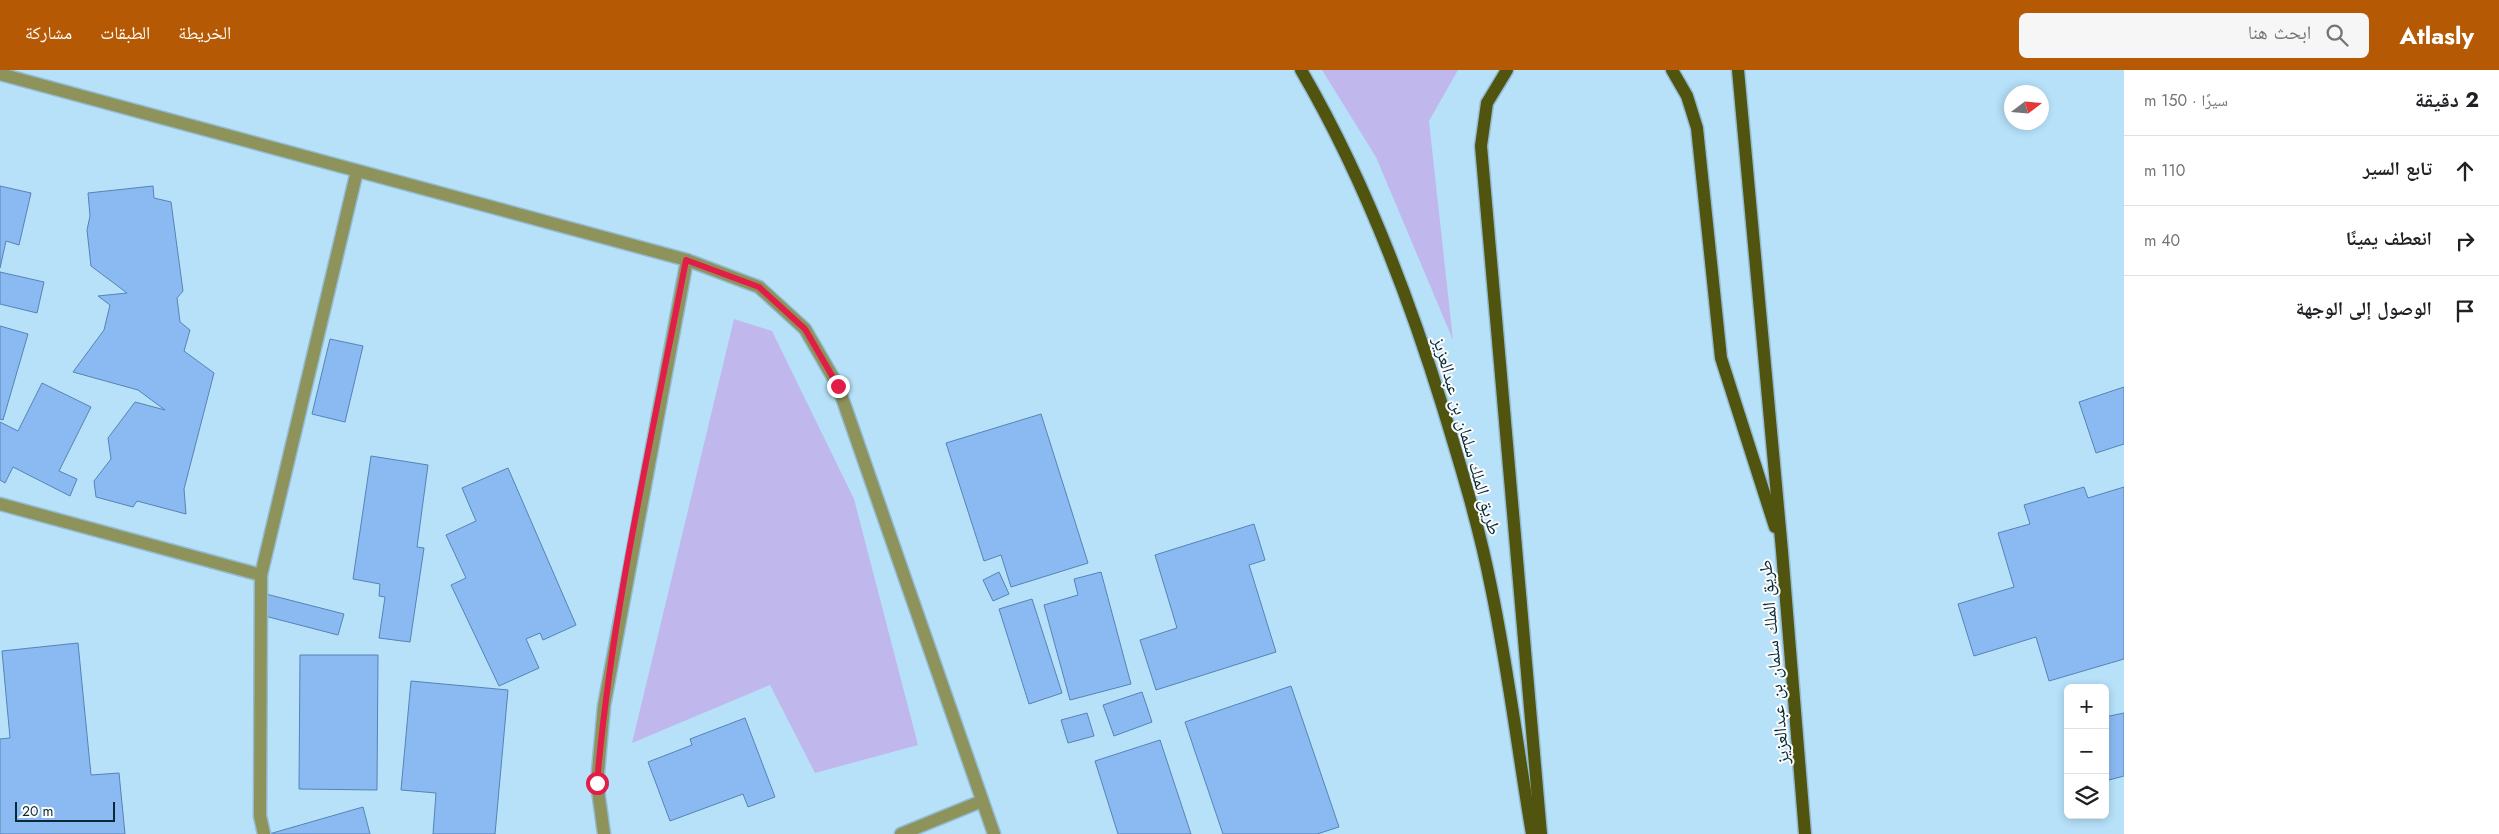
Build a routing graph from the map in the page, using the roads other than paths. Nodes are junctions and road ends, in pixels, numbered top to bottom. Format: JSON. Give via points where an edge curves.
{"nodes":[{"id":1,"x":1301,"y":70,"type":"edge"},
{"id":2,"x":1507,"y":70,"type":"edge"},
{"id":3,"x":1672,"y":70,"type":"edge"},
{"id":4,"x":1738,"y":70,"type":"edge"},
{"id":5,"x":0,"y":74,"type":"edge"},
{"id":6,"x":358,"y":171,"type":"junction"},
{"id":7,"x":686,"y":260,"type":"junction"},
{"id":8,"x":0,"y":504,"type":"edge"},
{"id":9,"x":1782,"y":551,"type":"junction"},
{"id":10,"x":261,"y":575,"type":"junction"},
{"id":11,"x":982,"y":801,"type":"junction"},
{"id":12,"x":264,"y":834,"type":"edge"},
{"id":13,"x":604,"y":834,"type":"edge"},
{"id":14,"x":901,"y":834,"type":"edge"},
{"id":15,"x":994,"y":834,"type":"edge"},
{"id":16,"x":1532,"y":834,"type":"edge"},
{"id":17,"x":1541,"y":834,"type":"edge"},
{"id":18,"x":1805,"y":834,"type":"edge"}],
"edges":[{"from":1,"to":16,"type":"main road","name":"طريق الملك سلمان بن عبدالعزيز","via":[[1326,113],[1385,240],[1426,353],[1466,482],[1491,588]]},
{"from":2,"to":17,"type":"main road","via":[[1487,103],[1481,146]]},
{"from":3,"to":9,"type":"main road","via":[[1687,96],[1697,128],[1721,358]]},
{"from":4,"to":9,"type":"main road","name":"طريق الملك سلمان بن عبدالعزيز"},
{"from":5,"to":6,"type":"street"},
{"from":6,"to":7,"type":"street"},
{"from":6,"to":10,"type":"street"},
{"from":7,"to":11,"type":"street","via":[[759,287],[805,329],[838,386]]},
{"from":7,"to":13,"type":"street","via":[[604,706],[597,783]]},
{"from":8,"to":10,"type":"street"},
{"from":9,"to":18,"type":"main road","name":"طريق الملك سلمان بن عبدالعزيز"},
{"from":10,"to":12,"type":"street","via":[[260,806]]},
{"from":11,"to":14,"type":"street"},
{"from":11,"to":15,"type":"street"}]}
